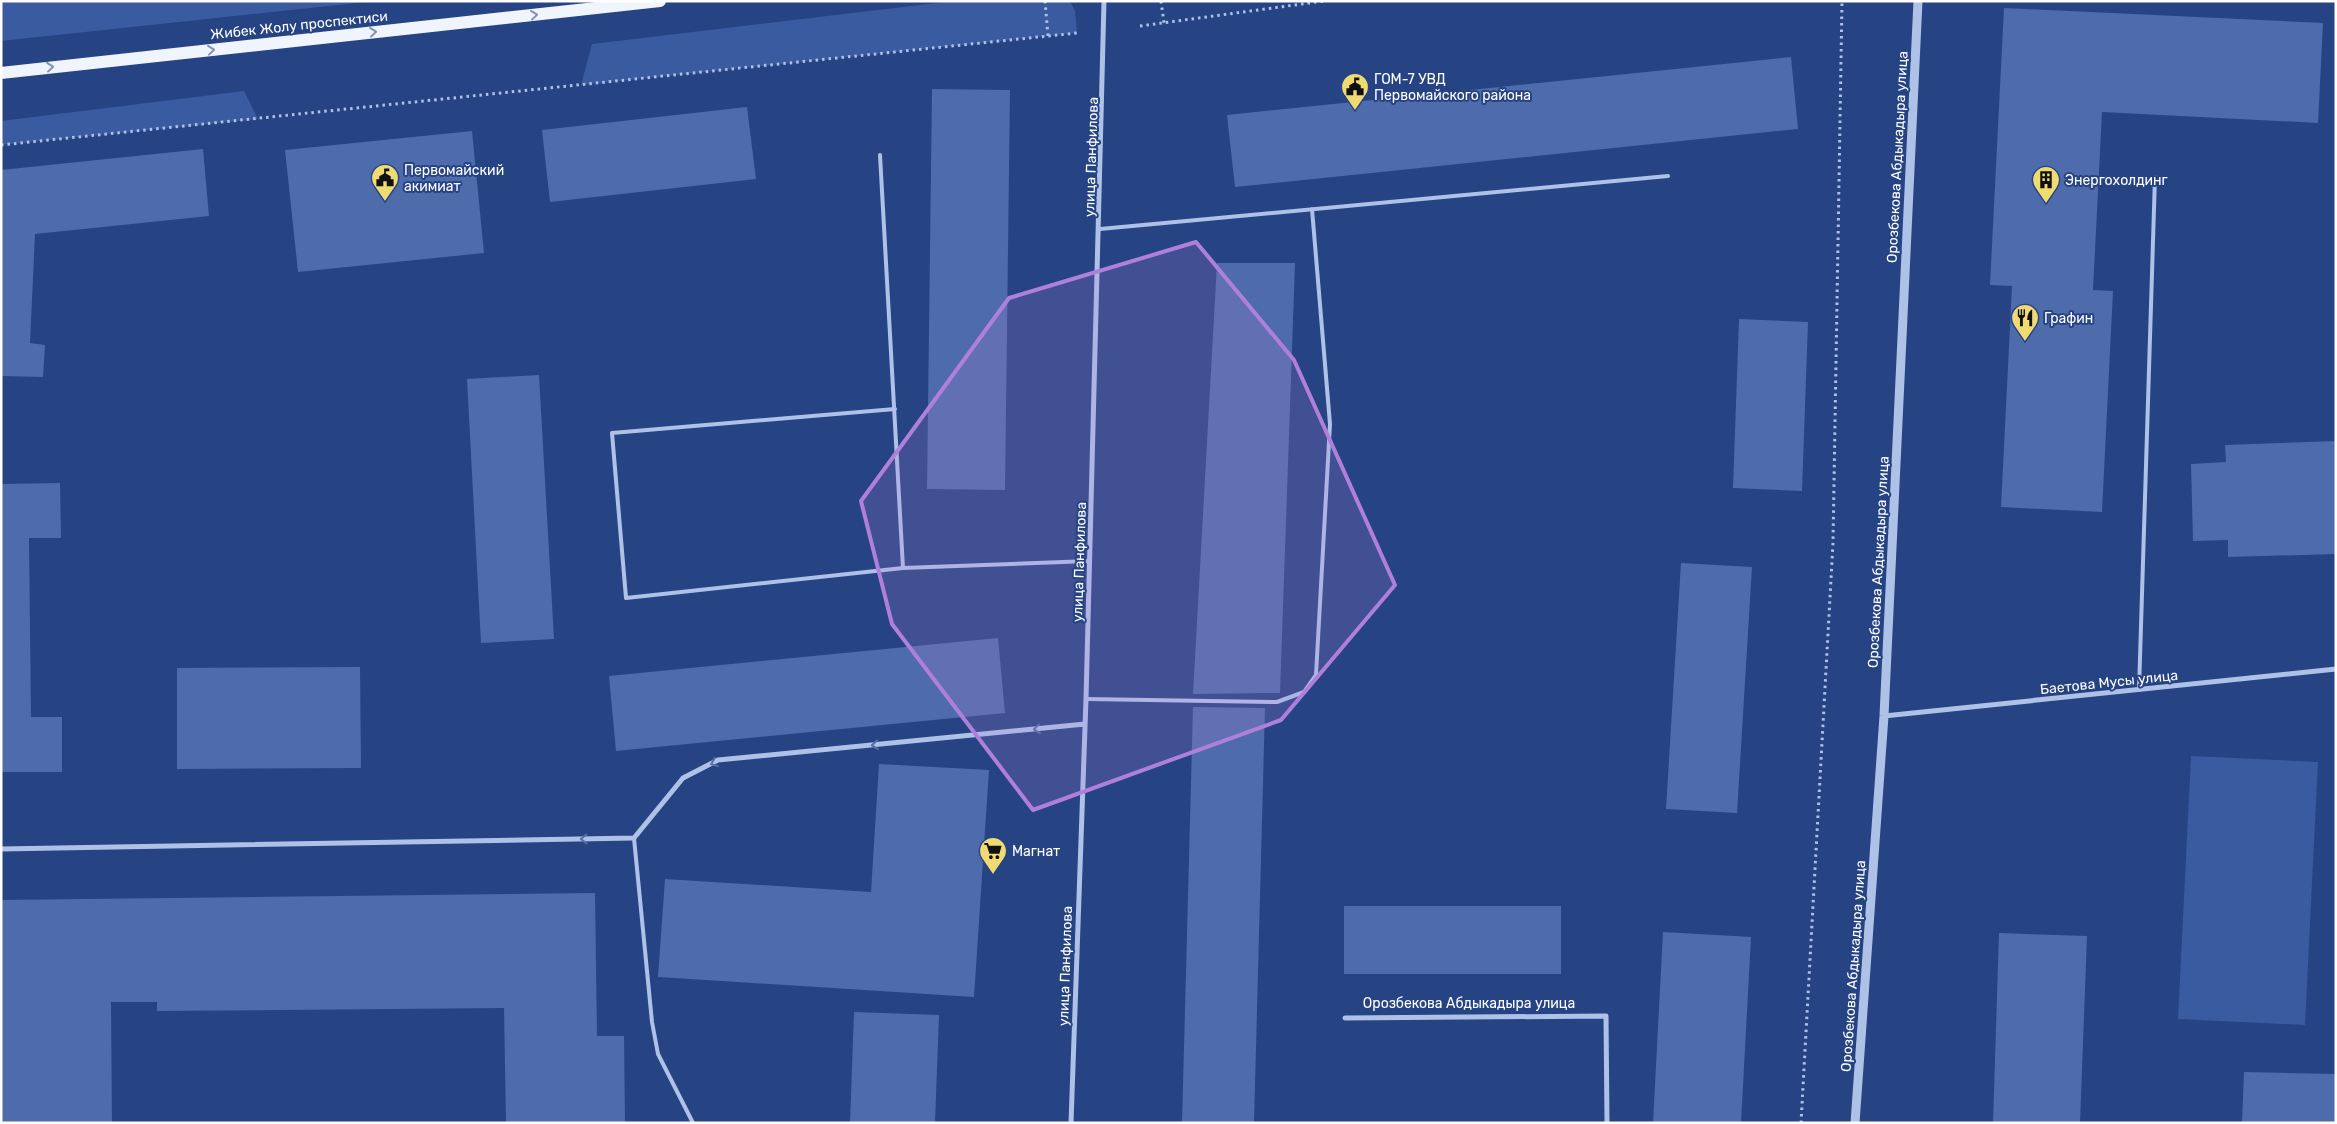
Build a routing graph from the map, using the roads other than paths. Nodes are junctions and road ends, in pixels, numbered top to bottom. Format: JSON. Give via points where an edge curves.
{"nodes":[{"id":1,"x":660,"y":1,"type":"edge"},
{"id":2,"x":1104,"y":1,"type":"edge"},
{"id":3,"x":1918,"y":1,"type":"edge"},
{"id":4,"x":1,"y":72,"type":"edge"},
{"id":5,"x":880,"y":155,"type":"dead end"},
{"id":6,"x":1668,"y":176,"type":"dead end"},
{"id":7,"x":2155,"y":177,"type":"dead end"},
{"id":8,"x":1312,"y":209,"type":"junction"},
{"id":9,"x":1100,"y":229,"type":"junction"},
{"id":10,"x":895,"y":410,"type":"junction"},
{"id":11,"x":1090,"y":562,"type":"junction"},
{"id":12,"x":904,"y":568,"type":"junction"},
{"id":13,"x":2336,"y":669,"type":"edge"},
{"id":14,"x":2140,"y":690,"type":"junction"},
{"id":15,"x":1086,"y":699,"type":"junction"},
{"id":16,"x":1884,"y":716,"type":"junction"},
{"id":17,"x":1085,"y":724,"type":"junction"},
{"id":18,"x":634,"y":838,"type":"junction"},
{"id":19,"x":1,"y":850,"type":"edge"},
{"id":20,"x":1345,"y":1018,"type":"dead end"},
{"id":21,"x":693,"y":1123,"type":"edge"},
{"id":22,"x":1071,"y":1123,"type":"edge"},
{"id":23,"x":1607,"y":1123,"type":"edge"},
{"id":24,"x":1855,"y":1123,"type":"edge"}],
"edges":[{"from":4,"to":1,"type":"main road","name":"Жибек Жолу проспектиси","one_way":true},
{"from":2,"to":9,"type":"street","name":"улица Панфилова"},
{"from":3,"to":16,"type":"street","name":"Орозбекова Абдыкадыра улица"},
{"from":5,"to":10,"type":"lane"},
{"from":6,"to":8,"type":"lane"},
{"from":7,"to":14,"type":"lane"},
{"from":8,"to":9,"type":"lane"},
{"from":8,"to":15,"type":"lane","via":[[1330,424],[1316,675],[1304,692],[1277,702]]},
{"from":9,"to":11,"type":"street","name":"улица Панфилова"},
{"from":10,"to":12,"type":"lane"},
{"from":10,"to":12,"type":"lane","via":[[612,433],[626,598]]},
{"from":11,"to":12,"type":"lane"},
{"from":11,"to":15,"type":"street","name":"улица Панфилова"},
{"from":13,"to":14,"type":"street","name":"Баетова Мусы улица"},
{"from":14,"to":16,"type":"street","name":"Баетова Мусы улица"},
{"from":15,"to":17,"type":"street","name":"улица Панфилова"},
{"from":16,"to":24,"type":"street","name":"Орозбекова Абдыкадыра улица"},
{"from":17,"to":18,"type":"street","one_way":true,"via":[[718,760],[683,778]]},
{"from":17,"to":22,"type":"street","name":"улица Панфилова"},
{"from":18,"to":19,"type":"street","one_way":true},
{"from":18,"to":21,"type":"lane","via":[[658,1054]]},
{"from":20,"to":23,"type":"street","name":"Орозбекова Абдыкадыра улица","via":[[1606,1016]]}]}
